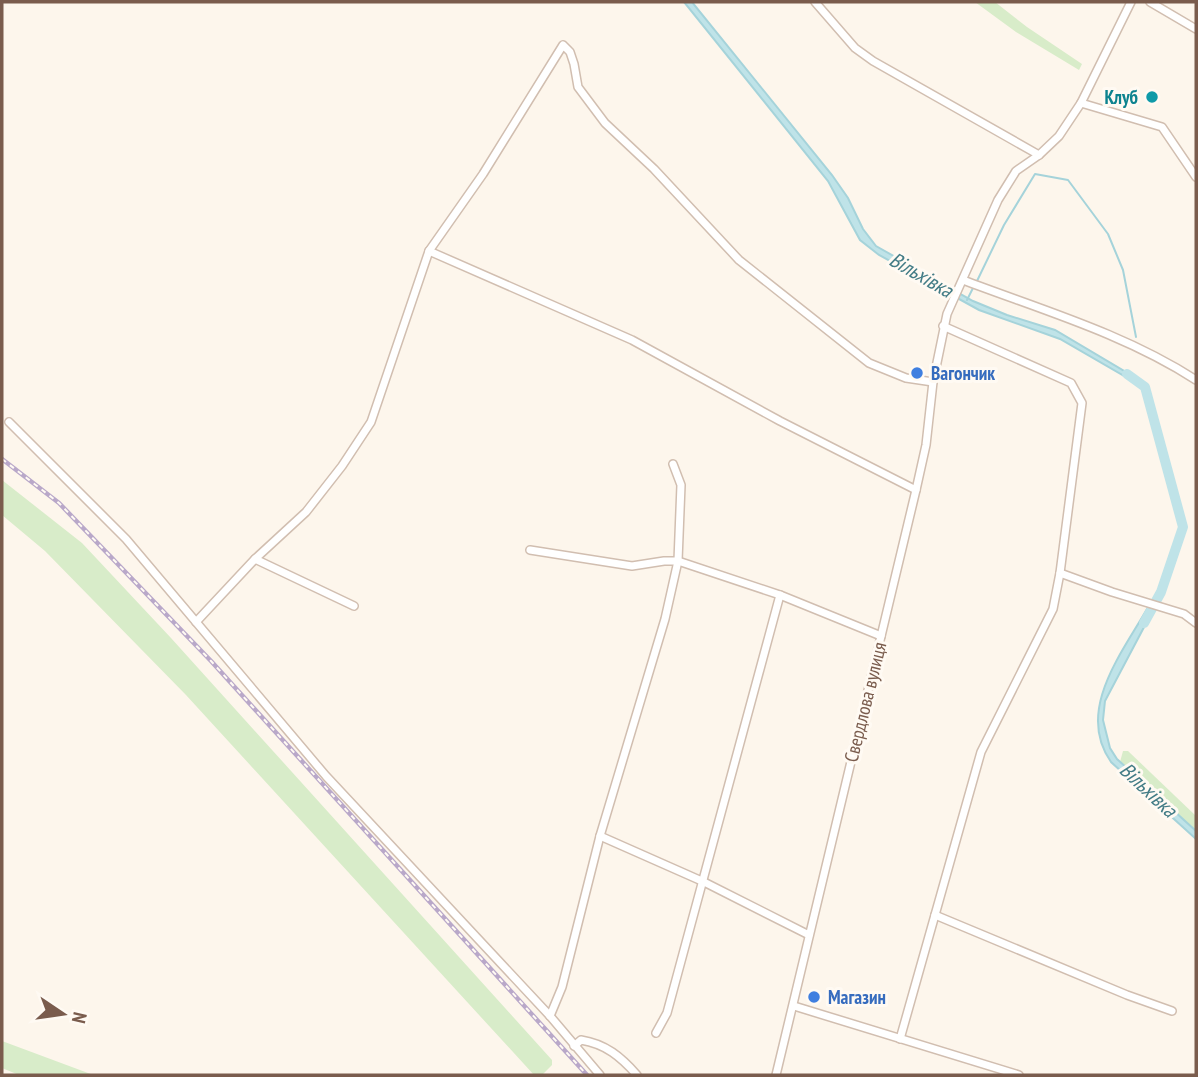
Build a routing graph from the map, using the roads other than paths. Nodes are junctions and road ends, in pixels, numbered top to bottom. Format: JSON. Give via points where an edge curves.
{"nodes":[{"id":1,"x":815,"y":2,"type":"edge"},
{"id":2,"x":1131,"y":2,"type":"edge"},
{"id":3,"x":1150,"y":2,"type":"edge"},
{"id":4,"x":1196,"y":29,"type":"edge"},
{"id":5,"x":1081,"y":103,"type":"junction"},
{"id":6,"x":1039,"y":155,"type":"junction"},
{"id":7,"x":1196,"y":177,"type":"edge"},
{"id":8,"x":429,"y":251,"type":"junction"},
{"id":9,"x":961,"y":284,"type":"junction"},
{"id":10,"x":943,"y":326,"type":"junction"},
{"id":11,"x":1196,"y":380,"type":"edge"},
{"id":12,"x":933,"y":382,"type":"junction"},
{"id":13,"x":9,"y":422,"type":"dead end"},
{"id":14,"x":673,"y":464,"type":"dead end"},
{"id":15,"x":916,"y":490,"type":"junction"},
{"id":16,"x":530,"y":550,"type":"dead end"},
{"id":17,"x":255,"y":559,"type":"junction"},
{"id":18,"x":678,"y":561,"type":"junction"},
{"id":19,"x":1060,"y":573,"type":"junction"},
{"id":20,"x":780,"y":595,"type":"junction"},
{"id":21,"x":354,"y":606,"type":"dead end"},
{"id":22,"x":196,"y":622,"type":"junction"},
{"id":23,"x":1196,"y":623,"type":"edge"},
{"id":24,"x":881,"y":636,"type":"junction"},
{"id":25,"x":600,"y":836,"type":"junction"},
{"id":26,"x":704,"y":882,"type":"junction"},
{"id":27,"x":935,"y":915,"type":"junction"},
{"id":28,"x":809,"y":935,"type":"junction"},
{"id":29,"x":794,"y":1006,"type":"junction"},
{"id":30,"x":1172,"y":1011,"type":"dead end"},
{"id":31,"x":550,"y":1016,"type":"junction"},
{"id":32,"x":656,"y":1033,"type":"dead end"},
{"id":33,"x":900,"y":1039,"type":"junction"},
{"id":34,"x":574,"y":1046,"type":"junction"},
{"id":35,"x":600,"y":1075,"type":"edge"},
{"id":36,"x":637,"y":1075,"type":"edge"},
{"id":37,"x":776,"y":1075,"type":"edge"},
{"id":38,"x":1019,"y":1075,"type":"edge"}],
"edges":[{"from":1,"to":6,"type":"street","via":[[855,48],[873,61]]},
{"from":2,"to":5,"type":"street","name":"Свердлова вулиця"},
{"from":3,"to":4,"type":"street"},
{"from":5,"to":6,"type":"street","name":"Свердлова вулиця","via":[[1059,136]]},
{"from":5,"to":7,"type":"street","via":[[1162,127]]},
{"from":6,"to":9,"type":"street","name":"Свердлова вулиця","via":[[1016,171],[998,200]]},
{"from":8,"to":12,"type":"street","via":[[563,45],[570,52],[578,87],[605,123],[739,260],[869,363],[906,378]]},
{"from":8,"to":15,"type":"street","via":[[632,340]]},
{"from":8,"to":17,"type":"street","via":[[371,422],[306,512]]},
{"from":9,"to":10,"type":"street","name":"Свердлова вулиця"},
{"from":9,"to":11,"type":"street","via":[[1121,339]]},
{"from":10,"to":12,"type":"street","name":"Свердлова вулиця"},
{"from":10,"to":19,"type":"street","via":[[1071,383],[1082,403]]},
{"from":12,"to":15,"type":"street","name":"Свердлова вулиця"},
{"from":13,"to":22,"type":"street","via":[[126,539]]},
{"from":14,"to":18,"type":"street","via":[[681,485]]},
{"from":15,"to":24,"type":"street","name":"Свердлова вулиця"},
{"from":16,"to":18,"type":"street","via":[[632,566]]},
{"from":17,"to":21,"type":"street"},
{"from":17,"to":22,"type":"street"},
{"from":18,"to":20,"type":"street"},
{"from":18,"to":25,"type":"street"},
{"from":19,"to":23,"type":"street","via":[[1184,614]]},
{"from":19,"to":27,"type":"street","via":[[1053,609],[981,752]]},
{"from":20,"to":24,"type":"street"},
{"from":20,"to":26,"type":"street"},
{"from":22,"to":31,"type":"street","via":[[326,776]]},
{"from":24,"to":28,"type":"street","name":"Свердлова вулиця"},
{"from":25,"to":26,"type":"street"},
{"from":25,"to":31,"type":"street","via":[[562,987]]},
{"from":26,"to":28,"type":"street"},
{"from":26,"to":32,"type":"street","via":[[667,1013]]},
{"from":27,"to":30,"type":"street"},
{"from":27,"to":33,"type":"street"},
{"from":28,"to":29,"type":"street","name":"Свердлова вулиця"},
{"from":29,"to":33,"type":"street"},
{"from":29,"to":37,"type":"street","name":"Свердлова вулиця"},
{"from":31,"to":34,"type":"street"},
{"from":33,"to":38,"type":"street"},
{"from":34,"to":35,"type":"street"},
{"from":34,"to":36,"type":"street","via":[[581,1040],[592,1042],[618,1054]]}]}
